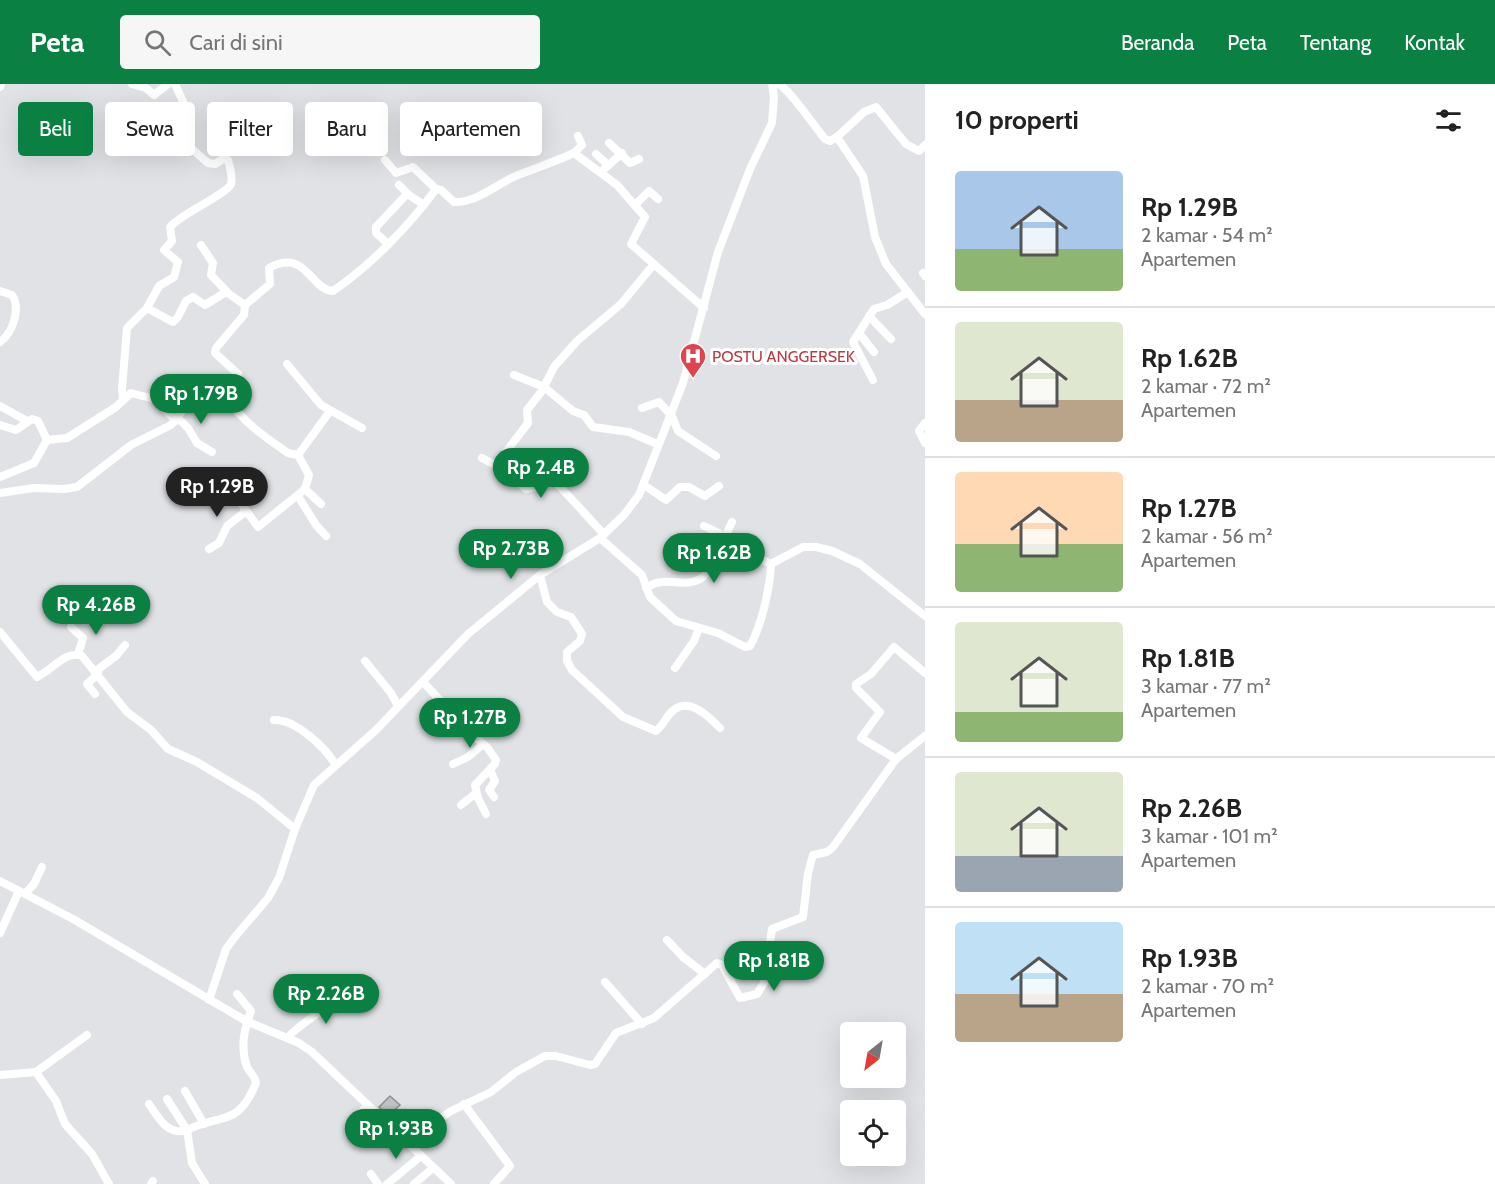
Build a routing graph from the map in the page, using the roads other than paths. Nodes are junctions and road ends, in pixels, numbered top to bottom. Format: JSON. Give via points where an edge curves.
{"nodes":[{"id":1,"x":132,"y":84,"type":"edge"},
{"id":2,"x":168,"y":84,"type":"edge"},
{"id":3,"x":176,"y":84,"type":"edge"},
{"id":4,"x":771,"y":84,"type":"edge"},
{"id":5,"x":778,"y":84,"type":"edge"},
{"id":6,"x":578,"y":136,"type":"dead end"},
{"id":7,"x":837,"y":137,"type":"junction"},
{"id":8,"x":609,"y":143,"type":"dead end"},
{"id":9,"x":925,"y":145,"type":"edge"},
{"id":10,"x":574,"y":153,"type":"junction"},
{"id":11,"x":622,"y":153,"type":"junction"},
{"id":12,"x":596,"y":154,"type":"dead end"},
{"id":13,"x":385,"y":159,"type":"dead end"},
{"id":14,"x":639,"y":159,"type":"dead end"},
{"id":15,"x":608,"y":165,"type":"junction"},
{"id":16,"x":601,"y":172,"type":"junction"},
{"id":17,"x":399,"y":185,"type":"dead end"},
{"id":18,"x":436,"y":189,"type":"junction"},
{"id":19,"x":407,"y":194,"type":"junction"},
{"id":20,"x":642,"y":198,"type":"junction"},
{"id":21,"x":658,"y":198,"type":"dead end"},
{"id":22,"x":424,"y":205,"type":"junction"},
{"id":23,"x":635,"y":205,"type":"junction"},
{"id":24,"x":650,"y":205,"type":"dead end"},
{"id":25,"x":388,"y":244,"type":"junction"},
{"id":26,"x":201,"y":245,"type":"dead end"},
{"id":27,"x":654,"y":264,"type":"junction"},
{"id":28,"x":0,"y":291,"type":"edge"},
{"id":29,"x":226,"y":291,"type":"junction"},
{"id":30,"x":908,"y":292,"type":"junction"},
{"id":31,"x":245,"y":305,"type":"junction"},
{"id":32,"x":147,"y":308,"type":"junction"},
{"id":33,"x":704,"y":308,"type":"junction"},
{"id":34,"x":925,"y":314,"type":"edge"},
{"id":35,"x":869,"y":316,"type":"junction"},
{"id":36,"x":859,"y":333,"type":"junction"},
{"id":37,"x":891,"y":339,"type":"dead end"},
{"id":38,"x":0,"y":342,"type":"edge"},
{"id":39,"x":874,"y":352,"type":"dead end"},
{"id":40,"x":287,"y":364,"type":"dead end"},
{"id":41,"x":514,"y":375,"type":"dead end"},
{"id":42,"x":873,"y":380,"type":"dead end"},
{"id":43,"x":224,"y":386,"type":"junction"},
{"id":44,"x":544,"y":387,"type":"junction"},
{"id":45,"x":123,"y":400,"type":"junction"},
{"id":46,"x":0,"y":406,"type":"edge"},
{"id":47,"x":642,"y":408,"type":"dead end"},
{"id":48,"x":330,"y":411,"type":"junction"},
{"id":49,"x":670,"y":413,"type":"junction"},
{"id":50,"x":177,"y":420,"type":"junction"},
{"id":51,"x":27,"y":421,"type":"junction"},
{"id":52,"x":925,"y":423,"type":"edge"},
{"id":53,"x":0,"y":425,"type":"edge"},
{"id":54,"x":362,"y":428,"type":"dead end"},
{"id":55,"x":47,"y":440,"type":"junction"},
{"id":56,"x":925,"y":443,"type":"edge"},
{"id":57,"x":657,"y":444,"type":"junction"},
{"id":58,"x":212,"y":452,"type":"dead end"},
{"id":59,"x":298,"y":455,"type":"junction"},
{"id":60,"x":716,"y":456,"type":"dead end"},
{"id":61,"x":483,"y":458,"type":"dead end"},
{"id":62,"x":496,"y":465,"type":"junction"},
{"id":63,"x":248,"y":472,"type":"dead end"},
{"id":64,"x":0,"y":477,"type":"edge"},
{"id":65,"x":644,"y":485,"type":"junction"},
{"id":66,"x":718,"y":486,"type":"dead end"},
{"id":67,"x":305,"y":489,"type":"junction"},
{"id":68,"x":0,"y":493,"type":"edge"},
{"id":69,"x":298,"y":496,"type":"junction"},
{"id":70,"x":321,"y":504,"type":"dead end"},
{"id":71,"x":245,"y":512,"type":"junction"},
{"id":72,"x":732,"y":522,"type":"dead end"},
{"id":73,"x":704,"y":526,"type":"dead end"},
{"id":74,"x":327,"y":536,"type":"dead end"},
{"id":75,"x":602,"y":536,"type":"junction"},
{"id":76,"x":724,"y":538,"type":"junction"},
{"id":77,"x":209,"y":549,"type":"dead end"},
{"id":78,"x":771,"y":564,"type":"junction"},
{"id":79,"x":540,"y":575,"type":"junction"},
{"id":80,"x":646,"y":588,"type":"junction"},
{"id":81,"x":925,"y":616,"type":"edge"},
{"id":82,"x":70,"y":627,"type":"dead end"},
{"id":83,"x":699,"y":628,"type":"junction"},
{"id":84,"x":0,"y":632,"type":"edge"},
{"id":85,"x":125,"y":645,"type":"dead end"},
{"id":86,"x":78,"y":654,"type":"junction"},
{"id":87,"x":365,"y":661,"type":"dead end"},
{"id":88,"x":675,"y":668,"type":"dead end"},
{"id":89,"x":97,"y":672,"type":"junction"},
{"id":90,"x":925,"y":673,"type":"edge"},
{"id":91,"x":423,"y":682,"type":"junction"},
{"id":92,"x":95,"y":694,"type":"dead end"},
{"id":93,"x":399,"y":706,"type":"junction"},
{"id":94,"x":274,"y":720,"type":"dead end"},
{"id":95,"x":720,"y":728,"type":"dead end"},
{"id":96,"x":925,"y":736,"type":"edge"},
{"id":97,"x":483,"y":744,"type":"junction"},
{"id":98,"x":896,"y":759,"type":"junction"},
{"id":99,"x":335,"y":764,"type":"junction"},
{"id":100,"x":453,"y":764,"type":"dead end"},
{"id":101,"x":492,"y":768,"type":"junction"},
{"id":102,"x":476,"y":793,"type":"junction"},
{"id":103,"x":494,"y":796,"type":"dead end"},
{"id":104,"x":461,"y":805,"type":"dead end"},
{"id":105,"x":486,"y":814,"type":"dead end"},
{"id":106,"x":295,"y":829,"type":"junction"},
{"id":107,"x":42,"y":867,"type":"dead end"},
{"id":108,"x":0,"y":881,"type":"edge"},
{"id":109,"x":22,"y":892,"type":"junction"},
{"id":110,"x":0,"y":933,"type":"edge"},
{"id":111,"x":667,"y":940,"type":"dead end"},
{"id":112,"x":705,"y":974,"type":"junction"},
{"id":113,"x":605,"y":982,"type":"dead end"},
{"id":114,"x":237,"y":994,"type":"dead end"},
{"id":115,"x":343,"y":996,"type":"dead end"},
{"id":116,"x":209,"y":1000,"type":"junction"},
{"id":117,"x":246,"y":1021,"type":"junction"},
{"id":118,"x":642,"y":1024,"type":"junction"},
{"id":119,"x":87,"y":1035,"type":"dead end"},
{"id":120,"x":288,"y":1038,"type":"junction"},
{"id":121,"x":36,"y":1072,"type":"junction"},
{"id":122,"x":0,"y":1075,"type":"edge"},
{"id":123,"x":185,"y":1091,"type":"dead end"},
{"id":124,"x":166,"y":1099,"type":"dead end"},
{"id":125,"x":149,"y":1104,"type":"dead end"},
{"id":126,"x":464,"y":1104,"type":"junction"},
{"id":127,"x":368,"y":1105,"type":"junction"},
{"id":128,"x":350,"y":1123,"type":"dead end"},
{"id":129,"x":204,"y":1124,"type":"junction"},
{"id":130,"x":188,"y":1130,"type":"junction"},
{"id":131,"x":406,"y":1142,"type":"junction"},
{"id":132,"x":421,"y":1156,"type":"junction"},
{"id":133,"x":434,"y":1168,"type":"junction"},
{"id":134,"x":371,"y":1174,"type":"dead end"},
{"id":135,"x":109,"y":1184,"type":"edge"},
{"id":136,"x":204,"y":1184,"type":"edge"},
{"id":137,"x":378,"y":1184,"type":"edge"},
{"id":138,"x":387,"y":1184,"type":"edge"},
{"id":139,"x":414,"y":1184,"type":"edge"},
{"id":140,"x":451,"y":1184,"type":"edge"},
{"id":141,"x":494,"y":1184,"type":"edge"}],
"edges":[{"from":1,"to":2,"type":"street","via":[[154,94]]},
{"from":3,"to":32,"type":"street","via":[[185,106],[179,118],[185,143],[208,164],[228,160],[232,178],[228,189],[170,227],[172,241],[164,250],[177,261],[178,267],[171,280],[159,286]]},
{"from":4,"to":33,"type":"street","via":[[772,123],[717,252]]},
{"from":5,"to":7,"type":"street","via":[[789,90],[825,139]]},
{"from":6,"to":10,"type":"street","via":[[582,145]]},
{"from":7,"to":9,"type":"street","via":[[864,112],[876,107],[906,144],[919,151]]},
{"from":7,"to":30,"type":"street","via":[[863,176],[875,237],[886,264]]},
{"from":8,"to":11,"type":"street"},
{"from":10,"to":16,"type":"street"},
{"from":10,"to":18,"type":"street","via":[[458,202]]},
{"from":11,"to":14,"type":"street","via":[[630,163]]},
{"from":11,"to":15,"type":"street"},
{"from":12,"to":15,"type":"street"},
{"from":13,"to":18,"type":"street","via":[[396,172],[413,167]]},
{"from":15,"to":16,"type":"street"},
{"from":16,"to":23,"type":"street"},
{"from":17,"to":19,"type":"street"},
{"from":18,"to":22,"type":"street"},
{"from":19,"to":22,"type":"street"},
{"from":19,"to":25,"type":"street","via":[[375,227]]},
{"from":20,"to":21,"type":"street","via":[[649,191]]},
{"from":20,"to":23,"type":"street"},
{"from":20,"to":24,"type":"street"},
{"from":22,"to":25,"type":"street"},
{"from":23,"to":27,"type":"street","via":[[645,219],[630,242]]},
{"from":25,"to":31,"type":"street","via":[[331,292],[295,264],[270,267],[270,284]]},
{"from":26,"to":29,"type":"street","via":[[213,263],[211,275]]},
{"from":27,"to":33,"type":"street"},
{"from":27,"to":44,"type":"street","via":[[621,304],[577,341],[554,367]]},
{"from":28,"to":38,"type":"street","via":[[12,295],[16,306],[8,334]]},
{"from":29,"to":31,"type":"street"},
{"from":29,"to":32,"type":"street","via":[[205,305],[192,297],[188,299],[173,322]]},
{"from":30,"to":34,"type":"street"},
{"from":30,"to":35,"type":"street","via":[[874,309]]},
{"from":31,"to":43,"type":"street","via":[[244,315],[215,350],[219,359],[238,374]]},
{"from":32,"to":45,"type":"street","via":[[128,325],[125,334]]},
{"from":33,"to":49,"type":"street","via":[[683,383]]},
{"from":35,"to":36,"type":"street"},
{"from":35,"to":37,"type":"street"},
{"from":36,"to":39,"type":"street"},
{"from":36,"to":42,"type":"street","via":[[853,345]]},
{"from":40,"to":48,"type":"street"},
{"from":41,"to":44,"type":"street"},
{"from":43,"to":50,"type":"street","via":[[195,395]]},
{"from":43,"to":59,"type":"street","via":[[236,412],[288,453]]},
{"from":44,"to":57,"type":"street","via":[[573,411],[584,415],[593,427],[629,432]]},
{"from":44,"to":62,"type":"street","via":[[527,410],[528,423]]},
{"from":45,"to":50,"type":"street","via":[[131,393],[151,397]]},
{"from":45,"to":55,"type":"street","via":[[67,438]]},
{"from":46,"to":51,"type":"street"},
{"from":47,"to":49,"type":"street","via":[[657,402]]},
{"from":48,"to":54,"type":"street"},
{"from":48,"to":59,"type":"street"},
{"from":49,"to":57,"type":"street"},
{"from":49,"to":60,"type":"street","via":[[678,431]]},
{"from":50,"to":58,"type":"street","via":[[188,428],[197,443]]},
{"from":50,"to":68,"type":"street","via":[[131,444],[76,486]]},
{"from":51,"to":53,"type":"street","via":[[16,430]]},
{"from":51,"to":55,"type":"street","via":[[38,421]]},
{"from":52,"to":56,"type":"street","via":[[919,431]]},
{"from":55,"to":64,"type":"street","via":[[34,463]]},
{"from":57,"to":65,"type":"street"},
{"from":59,"to":67,"type":"street","via":[[309,473]]},
{"from":61,"to":62,"type":"street"},
{"from":62,"to":75,"type":"street","via":[[526,489],[552,482],[560,485]]},
{"from":63,"to":71,"type":"street","via":[[232,491]]},
{"from":65,"to":66,"type":"street","via":[[666,500],[680,487],[705,496]]},
{"from":65,"to":75,"type":"street","via":[[624,515]]},
{"from":67,"to":69,"type":"street"},
{"from":67,"to":70,"type":"street"},
{"from":69,"to":71,"type":"street","via":[[258,527]]},
{"from":69,"to":74,"type":"street"},
{"from":71,"to":77,"type":"street","via":[[227,526],[219,543]]},
{"from":72,"to":76,"type":"street"},
{"from":73,"to":76,"type":"street"},
{"from":75,"to":79,"type":"street"},
{"from":75,"to":80,"type":"street","via":[[642,575]]},
{"from":76,"to":78,"type":"street"},
{"from":76,"to":80,"type":"street","via":[[709,570],[699,580],[658,581]]},
{"from":78,"to":81,"type":"street","via":[[803,547],[832,551],[860,564]]},
{"from":78,"to":83,"type":"street","via":[[768,590],[750,646]]},
{"from":79,"to":91,"type":"street","via":[[468,634]]},
{"from":79,"to":95,"type":"street","via":[[547,602],[557,612],[571,617],[582,634],[567,652],[567,661],[579,678],[616,712],[656,731],[676,708],[693,707]]},
{"from":80,"to":83,"type":"street","via":[[656,604],[676,621]]},
{"from":82,"to":86,"type":"street","via":[[84,638]]},
{"from":83,"to":88,"type":"street"},
{"from":84,"to":86,"type":"street","via":[[37,677]]},
{"from":85,"to":89,"type":"street"},
{"from":86,"to":89,"type":"street"},
{"from":87,"to":93,"type":"street"},
{"from":89,"to":92,"type":"street","via":[[87,684]]},
{"from":89,"to":106,"type":"street","via":[[127,712],[168,749],[257,798]]},
{"from":90,"to":98,"type":"street","via":[[894,647],[871,674],[855,685],[880,712],[861,738]]},
{"from":91,"to":93,"type":"street"},
{"from":91,"to":97,"type":"street","via":[[442,708],[465,717]]},
{"from":93,"to":99,"type":"street"},
{"from":94,"to":99,"type":"street","via":[[298,727],[325,749]]},
{"from":96,"to":98,"type":"street"},
{"from":97,"to":100,"type":"street"},
{"from":97,"to":101,"type":"street","via":[[496,760]]},
{"from":98,"to":112,"type":"street","via":[[833,847],[813,855],[803,917],[772,929],[759,993],[740,998],[720,963]]},
{"from":99,"to":106,"type":"street","via":[[314,785]]},
{"from":101,"to":102,"type":"street","via":[[476,782]]},
{"from":101,"to":103,"type":"street","via":[[495,781],[489,790]]},
{"from":102,"to":104,"type":"street"},
{"from":102,"to":105,"type":"street"},
{"from":106,"to":116,"type":"street","via":[[268,898],[226,949]]},
{"from":107,"to":109,"type":"street","via":[[34,884]]},
{"from":108,"to":109,"type":"street"},
{"from":109,"to":110,"type":"street"},
{"from":109,"to":116,"type":"street"},
{"from":111,"to":112,"type":"street"},
{"from":112,"to":118,"type":"street","via":[[662,1012]]},
{"from":113,"to":118,"type":"street"},
{"from":114,"to":117,"type":"street","via":[[251,1011]]},
{"from":115,"to":120,"type":"street","via":[[293,1030]]},
{"from":116,"to":117,"type":"street"},
{"from":117,"to":120,"type":"street"},
{"from":117,"to":129,"type":"street","via":[[242,1049],[256,1081],[249,1099],[233,1116]]},
{"from":118,"to":126,"type":"street","via":[[616,1033],[593,1065],[547,1055],[491,1092]]},
{"from":119,"to":121,"type":"street"},
{"from":120,"to":127,"type":"street","via":[[312,1052]]},
{"from":121,"to":122,"type":"street"},
{"from":121,"to":135,"type":"street","via":[[56,1101],[65,1124],[92,1155]]},
{"from":123,"to":129,"type":"street"},
{"from":124,"to":130,"type":"street"},
{"from":125,"to":130,"type":"street","via":[[165,1126],[176,1132]]},
{"from":126,"to":131,"type":"street"},
{"from":126,"to":141,"type":"street","via":[[510,1166]]},
{"from":127,"to":128,"type":"street"},
{"from":127,"to":131,"type":"street"},
{"from":129,"to":130,"type":"street"},
{"from":130,"to":136,"type":"street","via":[[192,1163]]},
{"from":131,"to":132,"type":"street"},
{"from":132,"to":133,"type":"street"},
{"from":132,"to":138,"type":"street"},
{"from":133,"to":139,"type":"street"},
{"from":133,"to":140,"type":"street"},
{"from":134,"to":137,"type":"street"}]}
